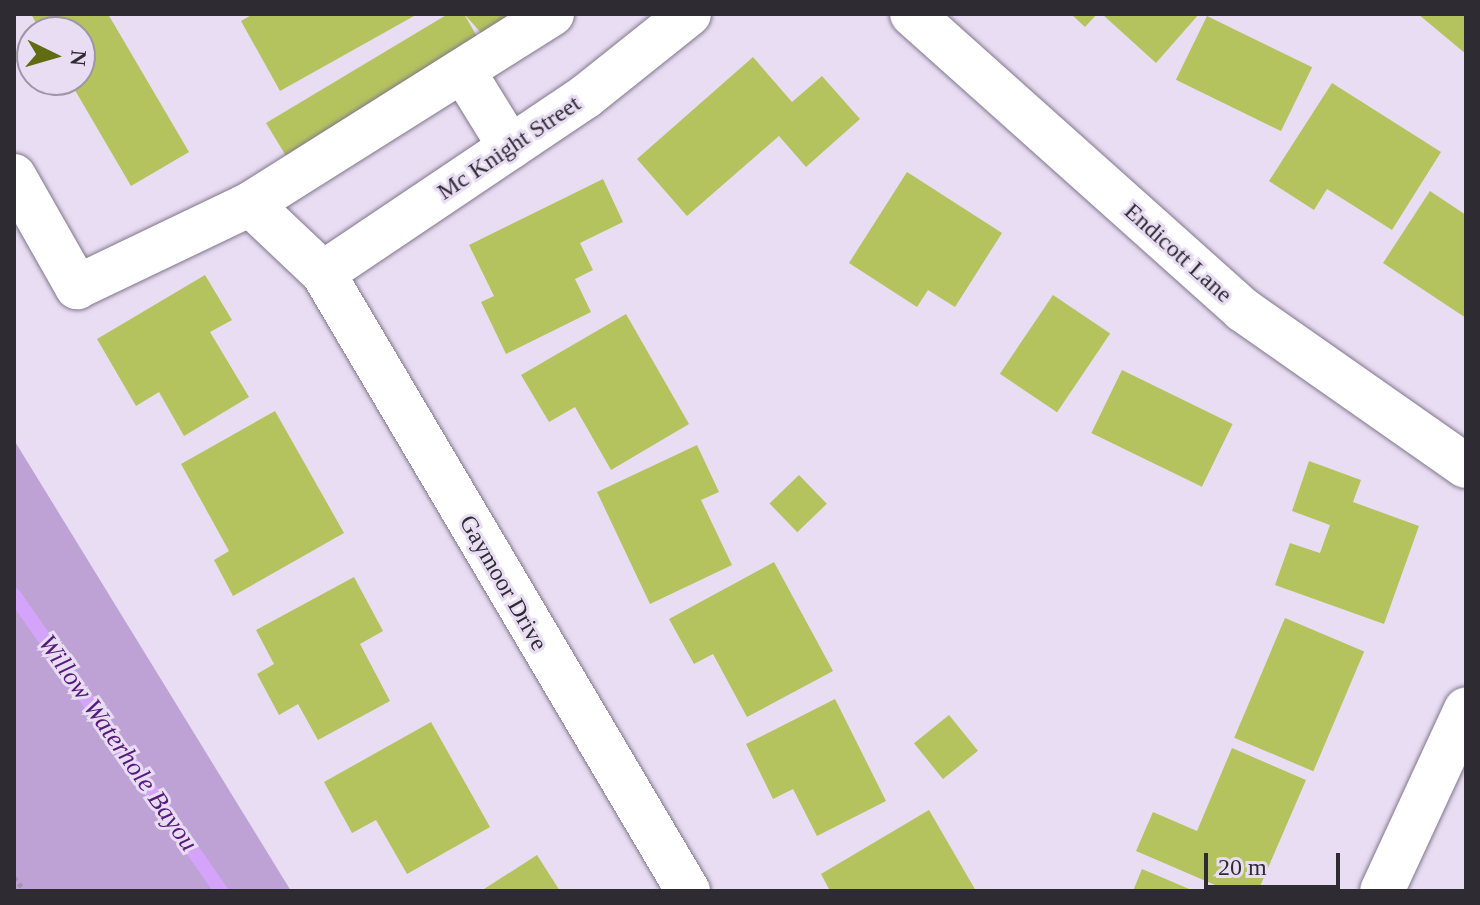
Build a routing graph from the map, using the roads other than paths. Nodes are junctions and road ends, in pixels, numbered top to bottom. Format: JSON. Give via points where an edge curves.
{"nodes":[{"id":1,"x":552,"y":14,"type":"edge"},
{"id":2,"x":912,"y":14,"type":"edge"},
{"id":3,"x":672,"y":19,"type":"edge"},
{"id":4,"x":465,"y":74,"type":"junction"},
{"id":5,"x":510,"y":147,"type":"junction"},
{"id":6,"x":14,"y":176,"type":"edge"},
{"id":7,"x":250,"y":204,"type":"junction"},
{"id":8,"x":323,"y":273,"type":"junction"},
{"id":9,"x":1466,"y":466,"type":"edge"},
{"id":10,"x":1466,"y":709,"type":"edge"},
{"id":11,"x":688,"y":891,"type":"edge"},
{"id":12,"x":1382,"y":891,"type":"edge"}],
"edges":[{"from":1,"to":4,"type":"street"},
{"from":2,"to":9,"type":"street","name":"Endicott Lane","via":[[1243,310]]},
{"from":3,"to":5,"type":"street","name":"Mc Knight Street"},
{"from":4,"to":5,"type":"street"},
{"from":4,"to":7,"type":"street"},
{"from":5,"to":8,"type":"street","name":"Mc Knight Street"},
{"from":6,"to":7,"type":"street","via":[[77,287]]},
{"from":7,"to":8,"type":"street","name":"Gaymoor Drive"},
{"from":8,"to":11,"type":"street","name":"Gaymoor Drive"},
{"from":10,"to":12,"type":"street"}]}
